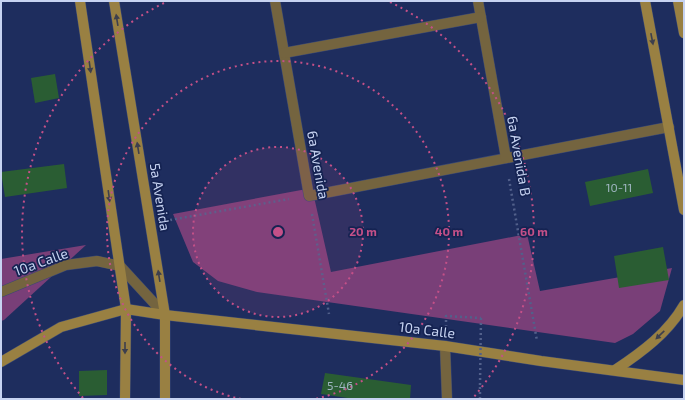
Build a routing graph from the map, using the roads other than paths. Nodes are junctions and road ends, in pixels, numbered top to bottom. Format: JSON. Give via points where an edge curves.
{"nodes":[{"id":1,"x":80,"y":1,"type":"edge"},
{"id":2,"x":114,"y":1,"type":"edge"},
{"id":3,"x":275,"y":1,"type":"edge"},
{"id":4,"x":478,"y":1,"type":"edge"},
{"id":5,"x":645,"y":1,"type":"edge"},
{"id":6,"x":678,"y":1,"type":"edge"},
{"id":7,"x":481,"y":16,"type":"junction"},
{"id":8,"x":684,"y":33,"type":"edge"},
{"id":9,"x":284,"y":53,"type":"junction"},
{"id":10,"x":669,"y":127,"type":"junction"},
{"id":11,"x":506,"y":158,"type":"junction"},
{"id":12,"x":684,"y":210,"type":"edge"},
{"id":13,"x":120,"y":266,"type":"junction"},
{"id":14,"x":1,"y":292,"type":"edge"},
{"id":15,"x":684,"y":305,"type":"edge"},
{"id":16,"x":126,"y":309,"type":"junction"},
{"id":17,"x":165,"y":315,"type":"junction"},
{"id":18,"x":445,"y":346,"type":"junction"},
{"id":19,"x":1,"y":362,"type":"edge"},
{"id":20,"x":615,"y":370,"type":"junction"},
{"id":21,"x":684,"y":380,"type":"edge"},
{"id":22,"x":125,"y":399,"type":"edge"},
{"id":23,"x":165,"y":399,"type":"edge"},
{"id":24,"x":447,"y":399,"type":"edge"}],
"edges":[{"from":1,"to":13,"type":"main road","one_way":true},
{"from":17,"to":2,"type":"main road","name":"5a Avenida","one_way":true},
{"from":3,"to":9,"type":"street","name":"6a Avenida"},
{"from":4,"to":7,"type":"street","name":"6a Avenida B"},
{"from":5,"to":10,"type":"main road","one_way":true},
{"from":6,"to":8,"type":"main road"},
{"from":7,"to":9,"type":"street"},
{"from":7,"to":11,"type":"street","name":"6a Avenida B"},
{"from":9,"to":11,"type":"street","name":"6a Avenida","via":[[309,196]]},
{"from":10,"to":11,"type":"street"},
{"from":10,"to":12,"type":"main road"},
{"from":13,"to":14,"type":"street","name":"10a Calle","via":[[97,261],[66,265]]},
{"from":13,"to":16,"type":"main road"},
{"from":13,"to":17,"type":"street"},
{"from":15,"to":20,"type":"main road","one_way":true,"via":[[664,332],[641,353]]},
{"from":16,"to":17,"type":"main road","name":"10a Calle"},
{"from":16,"to":19,"type":"main road","via":[[61,327]]},
{"from":16,"to":22,"type":"main road","one_way":true},
{"from":17,"to":18,"type":"main road","name":"10a Calle"},
{"from":17,"to":23,"type":"main road","name":"5a Avenida"},
{"from":18,"to":20,"type":"main road","name":"10a Calle"},
{"from":18,"to":24,"type":"street"},
{"from":20,"to":21,"type":"main road","name":"10a Calle"}]}
